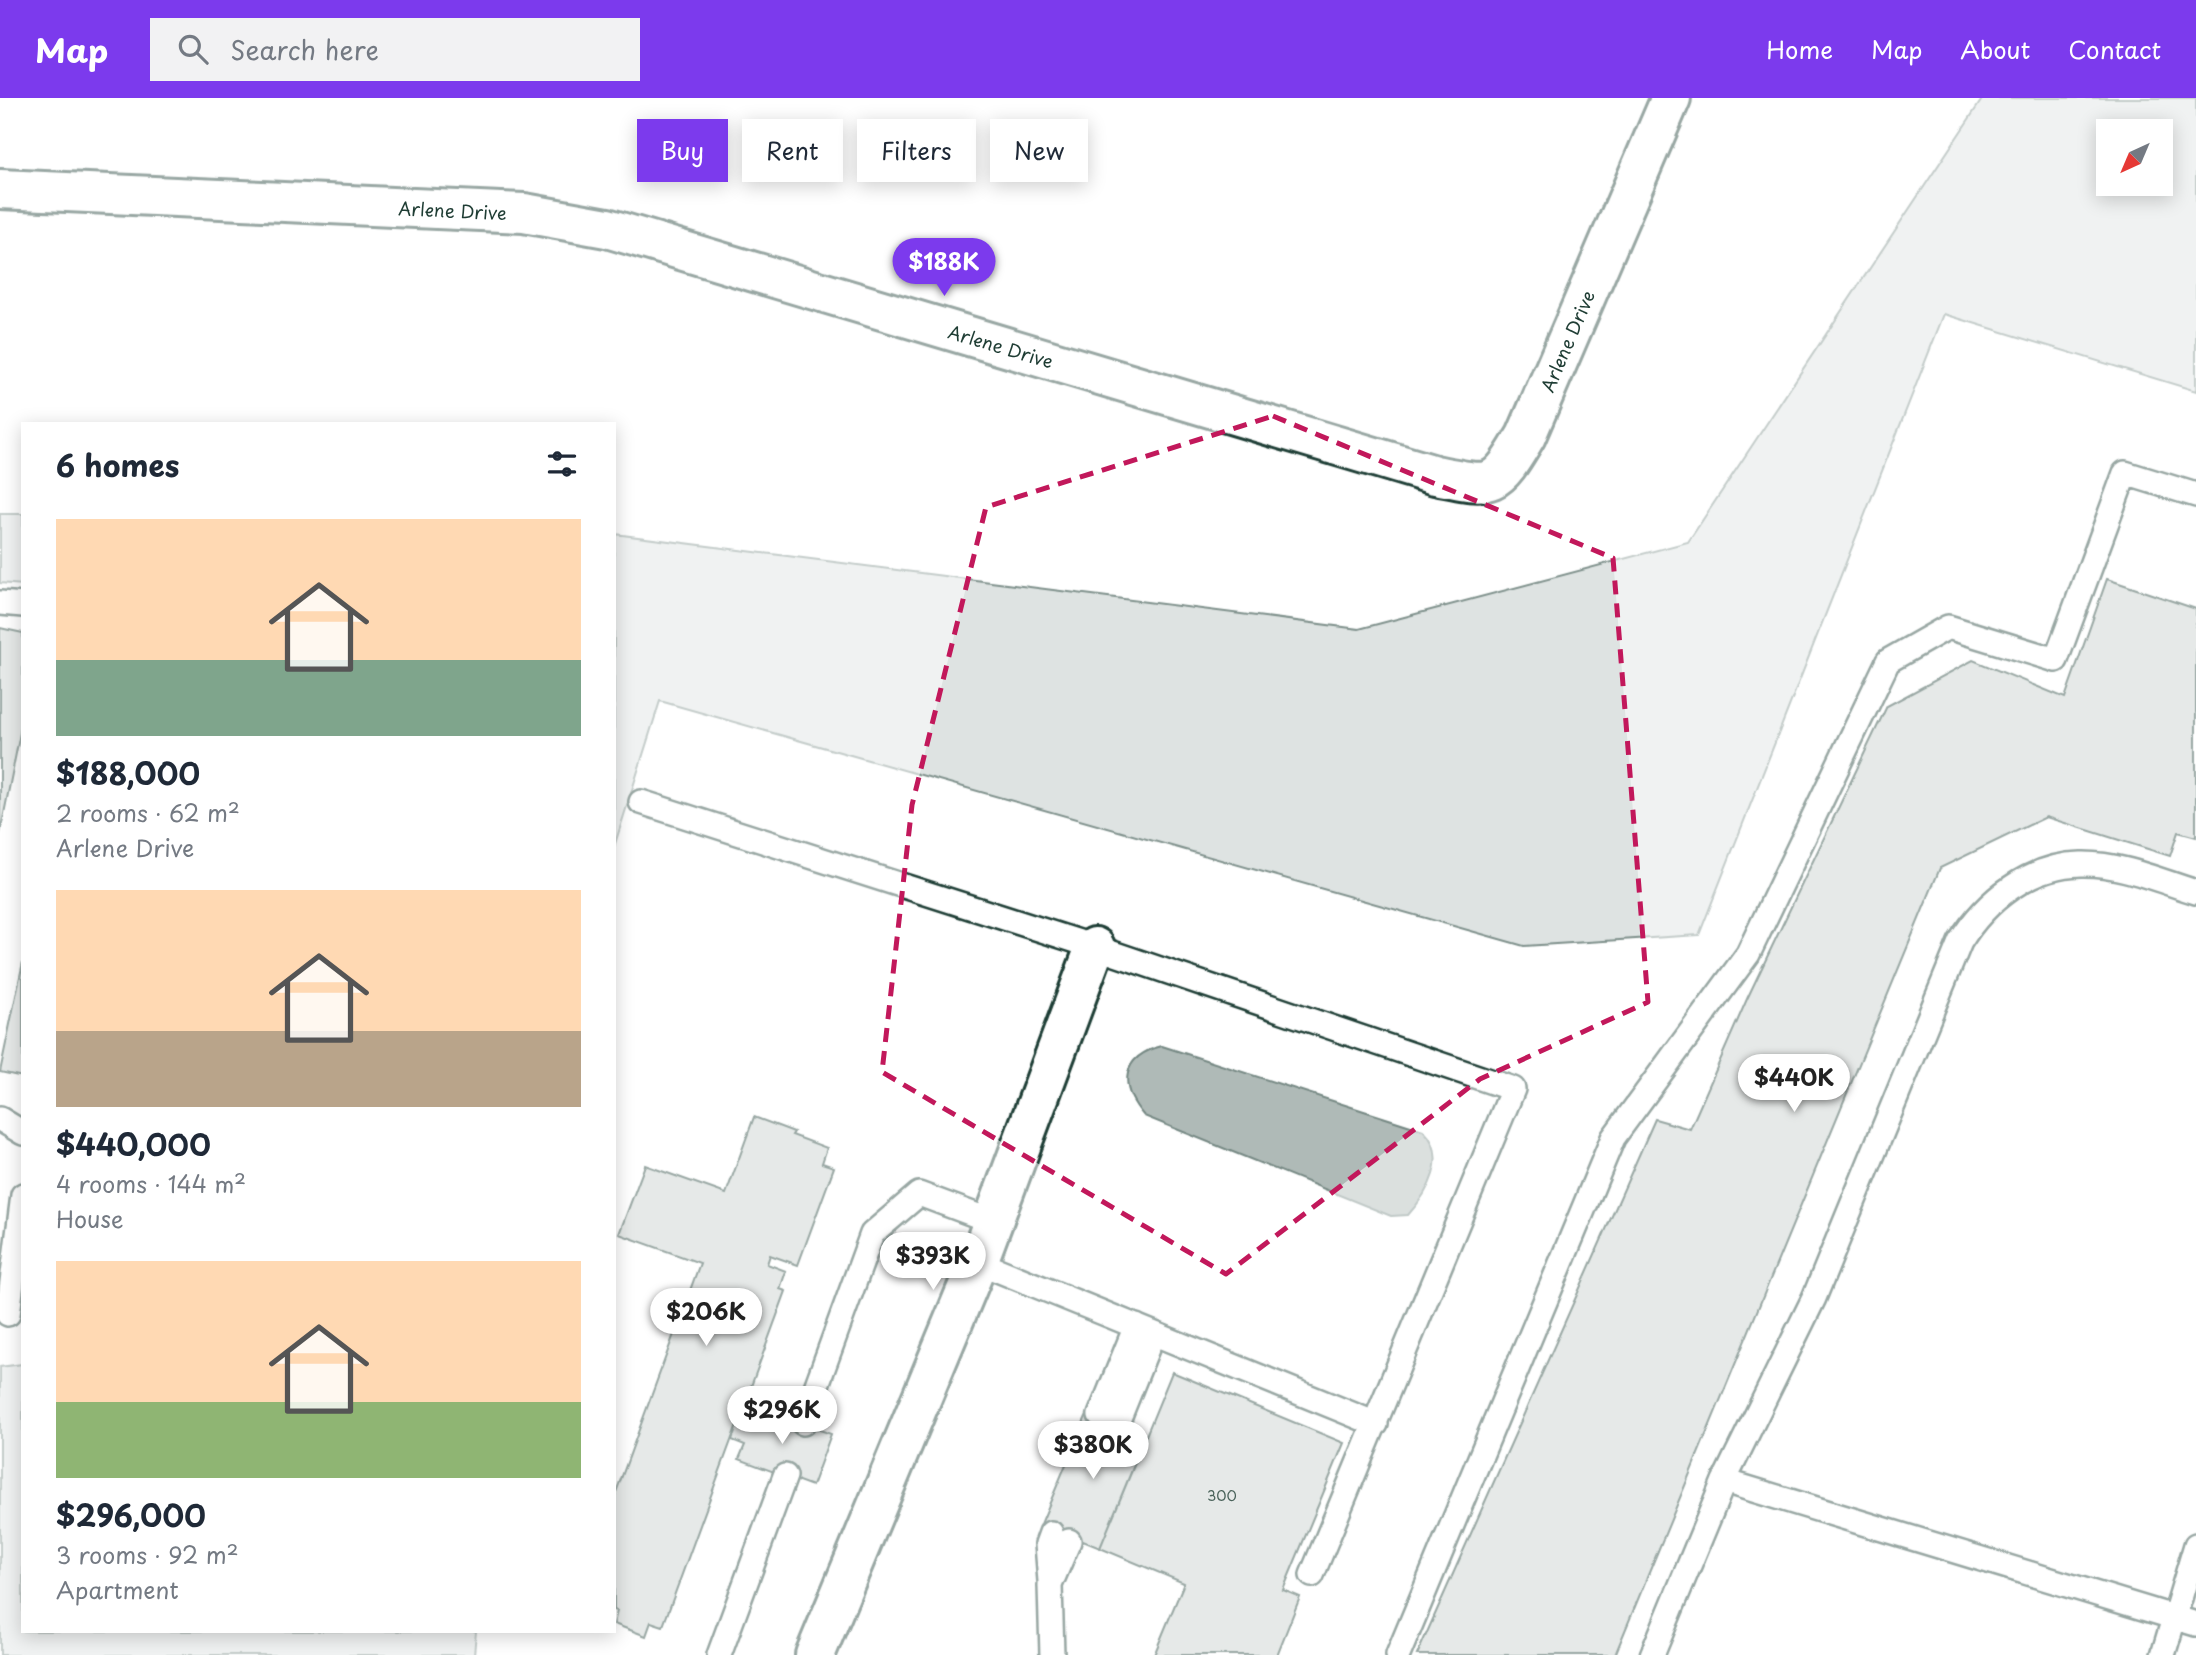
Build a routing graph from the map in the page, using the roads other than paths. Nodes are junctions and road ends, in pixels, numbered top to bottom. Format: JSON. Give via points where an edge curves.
{"nodes":[{"id":1,"x":1671,"y":98,"type":"edge"},
{"id":2,"x":0,"y":189,"type":"edge"},
{"id":3,"x":2196,"y":495,"type":"edge"},
{"id":4,"x":0,"y":603,"type":"edge"},
{"id":5,"x":21,"y":604,"type":"edge"},
{"id":6,"x":641,"y":802,"type":"dead end"},
{"id":7,"x":2196,"y":892,"type":"edge"},
{"id":8,"x":1095,"y":947,"type":"junction"},
{"id":9,"x":0,"y":1119,"type":"edge"},
{"id":10,"x":21,"y":1132,"type":"edge"},
{"id":11,"x":21,"y":1211,"type":"edge"},
{"id":12,"x":994,"y":1222,"type":"junction"},
{"id":13,"x":978,"y":1262,"type":"junction"},
{"id":14,"x":10,"y":1314,"type":"edge"},
{"id":15,"x":1145,"y":1330,"type":"junction"},
{"id":16,"x":1108,"y":1419,"type":"dead end"},
{"id":17,"x":803,"y":1423,"type":"dead end"},
{"id":18,"x":1376,"y":1424,"type":"junction"},
{"id":19,"x":785,"y":1476,"type":"dead end"},
{"id":20,"x":1724,"y":1481,"type":"junction"},
{"id":21,"x":1060,"y":1537,"type":"dead end"},
{"id":22,"x":2196,"y":1545,"type":"edge"},
{"id":23,"x":1312,"y":1575,"type":"dead end"},
{"id":24,"x":2185,"y":1621,"type":"edge"},
{"id":25,"x":719,"y":1655,"type":"edge"},
{"id":26,"x":815,"y":1655,"type":"edge"},
{"id":27,"x":1052,"y":1655,"type":"edge"},
{"id":28,"x":1398,"y":1655,"type":"edge"},
{"id":29,"x":1652,"y":1655,"type":"edge"},
{"id":30,"x":2163,"y":1655,"type":"edge"}],
"edges":[{"from":1,"to":2,"type":"street","name":"Arlene Drive","via":[[1526,436],[1506,470],[1497,478],[1475,483],[1435,475],[607,228],[524,213]]},
{"from":3,"to":28,"type":"lane","via":[[2125,473],[2056,660],[1948,627],[1888,661],[1748,954],[1613,1138]]},
{"from":4,"to":5,"type":"lane"},
{"from":6,"to":8,"type":"lane"},
{"from":7,"to":20,"type":"lane","via":[[2117,868],[2081,864],[2022,879],[1969,927],[1814,1298]]},
{"from":8,"to":12,"type":"street"},
{"from":8,"to":18,"type":"lane","via":[[1513,1089]]},
{"from":9,"to":10,"type":"lane"},
{"from":11,"to":14,"type":"lane"},
{"from":12,"to":13,"type":"street"},
{"from":12,"to":17,"type":"lane","via":[[919,1194],[872,1234]]},
{"from":13,"to":15,"type":"lane"},
{"from":13,"to":26,"type":"street"},
{"from":15,"to":16,"type":"lane"},
{"from":15,"to":18,"type":"lane"},
{"from":18,"to":23,"type":"lane"},
{"from":19,"to":25,"type":"lane"},
{"from":20,"to":24,"type":"lane"},
{"from":20,"to":29,"type":"lane"},
{"from":21,"to":27,"type":"lane","via":[[1051,1585]]},
{"from":22,"to":24,"type":"lane"},
{"from":24,"to":30,"type":"lane"}]}
